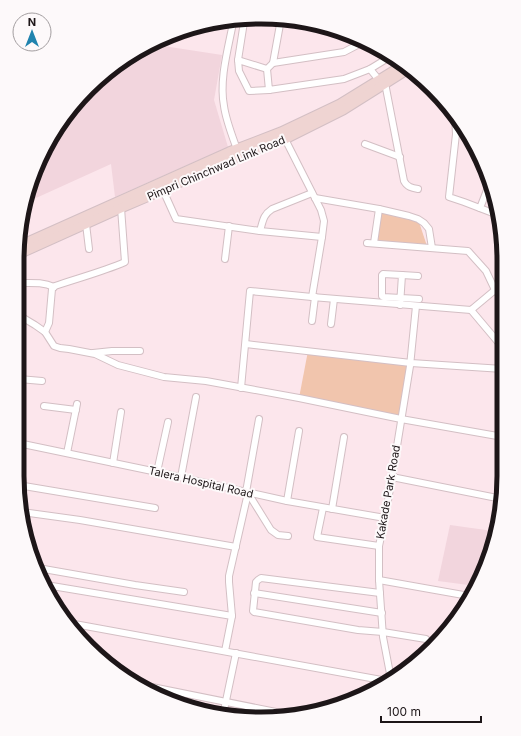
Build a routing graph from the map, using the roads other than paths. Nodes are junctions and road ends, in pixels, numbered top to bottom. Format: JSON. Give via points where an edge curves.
{"nodes":[{"id":1,"x":244,"y":25,"type":"edge"},
{"id":2,"x":280,"y":25,"type":"edge"},
{"id":3,"x":231,"y":26,"type":"edge"},
{"id":4,"x":358,"y":45,"type":"edge"},
{"id":5,"x":238,"y":60,"type":"junction"},
{"id":6,"x":385,"y":60,"type":"edge"},
{"id":7,"x":273,"y":63,"type":"junction"},
{"id":8,"x":398,"y":68,"type":"edge"},
{"id":9,"x":267,"y":69,"type":"junction"},
{"id":10,"x":370,"y":69,"type":"junction"},
{"id":11,"x":403,"y":72,"type":"edge"},
{"id":12,"x":382,"y":82,"type":"junction"},
{"id":13,"x":269,"y":90,"type":"junction"},
{"id":14,"x":456,"y":128,"type":"edge"},
{"id":15,"x":283,"y":135,"type":"junction"},
{"id":16,"x":365,"y":144,"type":"dead end"},
{"id":17,"x":238,"y":152,"type":"junction"},
{"id":18,"x":400,"y":157,"type":"junction"},
{"id":19,"x":161,"y":187,"type":"junction"},
{"id":20,"x":418,"y":189,"type":"dead end"},
{"id":21,"x":486,"y":191,"type":"edge"},
{"id":22,"x":314,"y":195,"type":"junction"},
{"id":23,"x":121,"y":208,"type":"junction"},
{"id":24,"x":480,"y":208,"type":"junction"},
{"id":25,"x":379,"y":209,"type":"junction"},
{"id":26,"x":492,"y":213,"type":"edge"},
{"id":27,"x":86,"y":224,"type":"junction"},
{"id":28,"x":229,"y":226,"type":"junction"},
{"id":29,"x":260,"y":231,"type":"junction"},
{"id":30,"x":322,"y":237,"type":"junction"},
{"id":31,"x":25,"y":239,"type":"edge"},
{"id":32,"x":37,"y":242,"type":"junction"},
{"id":33,"x":25,"y":244,"type":"edge"},
{"id":34,"x":432,"y":248,"type":"junction"},
{"id":35,"x":88,"y":249,"type":"dead end"},
{"id":36,"x":25,"y":250,"type":"edge"},
{"id":37,"x":225,"y":259,"type":"dead end"},
{"id":38,"x":402,"y":275,"type":"junction"},
{"id":39,"x":418,"y":276,"type":"dead end"},
{"id":40,"x":24,"y":282,"type":"edge"},
{"id":41,"x":54,"y":287,"type":"junction"},
{"id":42,"x":495,"y":290,"type":"junction"},
{"id":43,"x":497,"y":292,"type":"edge"},
{"id":44,"x":314,"y":297,"type":"junction"},
{"id":45,"x":401,"y":298,"type":"junction"},
{"id":46,"x":334,"y":299,"type":"junction"},
{"id":47,"x":419,"y":299,"type":"dead end"},
{"id":48,"x":400,"y":305,"type":"junction"},
{"id":49,"x":416,"y":306,"type":"junction"},
{"id":50,"x":471,"y":310,"type":"junction"},
{"id":51,"x":24,"y":318,"type":"edge"},
{"id":52,"x":312,"y":321,"type":"dead end"},
{"id":53,"x":331,"y":324,"type":"dead end"},
{"id":54,"x":45,"y":332,"type":"junction"},
{"id":55,"x":497,"y":341,"type":"edge"},
{"id":56,"x":246,"y":344,"type":"junction"},
{"id":57,"x":140,"y":351,"type":"dead end"},
{"id":58,"x":91,"y":353,"type":"junction"},
{"id":59,"x":411,"y":363,"type":"junction"},
{"id":60,"x":497,"y":369,"type":"edge"},
{"id":61,"x":24,"y":379,"type":"edge"},
{"id":62,"x":42,"y":381,"type":"dead end"},
{"id":63,"x":241,"y":388,"type":"junction"},
{"id":64,"x":196,"y":398,"type":"dead end"},
{"id":65,"x":44,"y":406,"type":"dead end"},
{"id":66,"x":121,"y":412,"type":"dead end"},
{"id":67,"x":259,"y":419,"type":"dead end"},
{"id":68,"x":401,"y":419,"type":"junction"},
{"id":69,"x":168,"y":422,"type":"dead end"},
{"id":70,"x":299,"y":431,"type":"dead end"},
{"id":71,"x":497,"y":436,"type":"edge"},
{"id":72,"x":344,"y":437,"type":"dead end"},
{"id":73,"x":24,"y":445,"type":"edge"},
{"id":74,"x":67,"y":453,"type":"junction"},
{"id":75,"x":113,"y":463,"type":"junction"},
{"id":76,"x":157,"y":472,"type":"junction"},
{"id":77,"x":181,"y":477,"type":"junction"},
{"id":78,"x":392,"y":477,"type":"junction"},
{"id":79,"x":25,"y":486,"type":"edge"},
{"id":80,"x":247,"y":492,"type":"junction"},
{"id":81,"x":496,"y":497,"type":"edge"},
{"id":82,"x":287,"y":501,"type":"junction"},
{"id":83,"x":155,"y":508,"type":"dead end"},
{"id":84,"x":323,"y":508,"type":"junction"},
{"id":85,"x":332,"y":509,"type":"junction"},
{"id":86,"x":27,"y":513,"type":"edge"},
{"id":87,"x":385,"y":518,"type":"junction"},
{"id":88,"x":288,"y":536,"type":"dead end"},
{"id":89,"x":379,"y":546,"type":"junction"},
{"id":90,"x":236,"y":547,"type":"junction"},
{"id":91,"x":43,"y":569,"type":"edge"},
{"id":92,"x":379,"y":580,"type":"junction"},
{"id":93,"x":51,"y":586,"type":"edge"},
{"id":94,"x":184,"y":592,"type":"dead end"},
{"id":95,"x":254,"y":593,"type":"junction"},
{"id":96,"x":380,"y":593,"type":"junction"},
{"id":97,"x":464,"y":595,"type":"edge"},
{"id":98,"x":382,"y":614,"type":"junction"},
{"id":99,"x":232,"y":616,"type":"junction"},
{"id":100,"x":78,"y":625,"type":"edge"},
{"id":101,"x":383,"y":632,"type":"junction"},
{"id":102,"x":426,"y":639,"type":"dead end"},
{"id":103,"x":225,"y":651,"type":"junction"},
{"id":104,"x":236,"y":653,"type":"junction"},
{"id":105,"x":390,"y":673,"type":"edge"},
{"id":106,"x":380,"y":680,"type":"edge"},
{"id":107,"x":156,"y":688,"type":"edge"},
{"id":108,"x":226,"y":702,"type":"junction"},
{"id":109,"x":225,"y":709,"type":"edge"},
{"id":110,"x":272,"y":711,"type":"edge"}],
"edges":[{"from":1,"to":5,"type":"street"},
{"from":2,"to":7,"type":"street"},
{"from":3,"to":17,"type":"street","via":[[222,93],[223,105]]},
{"from":4,"to":7,"type":"street","via":[[344,52]]},
{"from":5,"to":9,"type":"street"},
{"from":5,"to":13,"type":"street","via":[[239,71],[250,90]]},
{"from":6,"to":10,"type":"street"},
{"from":7,"to":9,"type":"street"},
{"from":8,"to":12,"type":"main road","name":"Pimpri Chinchwad Link Road"},
{"from":9,"to":13,"type":"street"},
{"from":10,"to":12,"type":"street"},
{"from":10,"to":13,"type":"street","via":[[344,80]]},
{"from":11,"to":12,"type":"main road","name":"Pimpri Chinchwad Link Road"},
{"from":12,"to":15,"type":"main road","name":"Pimpri Chinchwad Link Road","via":[[343,110]]},
{"from":12,"to":18,"type":"street"},
{"from":14,"to":24,"type":"street","via":[[449,197]]},
{"from":15,"to":17,"type":"main road","name":"Pimpri Chinchwad Link Road"},
{"from":15,"to":22,"type":"street"},
{"from":16,"to":18,"type":"street"},
{"from":17,"to":19,"type":"main road","name":"Pimpri Chinchwad Link Road"},
{"from":18,"to":20,"type":"street","via":[[406,184]]},
{"from":19,"to":23,"type":"main road","name":"Pimpri Chinchwad Link Road"},
{"from":19,"to":28,"type":"street","via":[[176,219]]},
{"from":19,"to":32,"type":"main road","name":"Pimpri Chinchwad Link Road"},
{"from":21,"to":24,"type":"street"},
{"from":22,"to":25,"type":"street"},
{"from":22,"to":29,"type":"street","via":[[269,211],[263,218]]},
{"from":22,"to":30,"type":"street","via":[[324,221]]},
{"from":23,"to":27,"type":"main road","name":"Pimpri Chinchwad Link Road"},
{"from":23,"to":41,"type":"street","via":[[125,262]]},
{"from":24,"to":26,"type":"street"},
{"from":25,"to":34,"type":"street","via":[[409,216],[424,223],[429,229]]},
{"from":25,"to":34,"type":"street","via":[[370,243]]},
{"from":27,"to":32,"type":"main road","name":"Pimpri Chinchwad Link Road"},
{"from":27,"to":35,"type":"street"},
{"from":28,"to":29,"type":"street"},
{"from":28,"to":37,"type":"street"},
{"from":29,"to":30,"type":"street"},
{"from":30,"to":44,"type":"street"},
{"from":31,"to":32,"type":"main road"},
{"from":32,"to":33,"type":"main road","name":"Pimpri Chinchwad Link Road"},
{"from":32,"to":36,"type":"main road","name":"Pimpri Chinchwad Link Road"},
{"from":34,"to":42,"type":"street","via":[[468,251],[486,271]]},
{"from":38,"to":39,"type":"street"},
{"from":38,"to":45,"type":"street"},
{"from":38,"to":45,"type":"street","via":[[382,275],[381,294],[383,297]]},
{"from":40,"to":41,"type":"street"},
{"from":41,"to":54,"type":"street","via":[[49,323]]},
{"from":42,"to":43,"type":"street"},
{"from":42,"to":50,"type":"street"},
{"from":44,"to":46,"type":"street"},
{"from":44,"to":52,"type":"street"},
{"from":44,"to":56,"type":"street","via":[[250,291]]},
{"from":45,"to":47,"type":"street"},
{"from":45,"to":48,"type":"street"},
{"from":46,"to":48,"type":"street"},
{"from":46,"to":53,"type":"street"},
{"from":48,"to":49,"type":"street"},
{"from":49,"to":50,"type":"street"},
{"from":49,"to":59,"type":"street","name":"Kakade Park Road"},
{"from":50,"to":55,"type":"street"},
{"from":51,"to":54,"type":"street"},
{"from":54,"to":58,"type":"street","via":[[54,346]]},
{"from":56,"to":59,"type":"street"},
{"from":56,"to":63,"type":"street"},
{"from":57,"to":58,"type":"street"},
{"from":58,"to":63,"type":"street","via":[[118,365],[164,377]]},
{"from":59,"to":60,"type":"street"},
{"from":59,"to":68,"type":"street","name":"Kakade Park Road"},
{"from":61,"to":62,"type":"street"},
{"from":63,"to":68,"type":"street"},
{"from":64,"to":77,"type":"street"},
{"from":65,"to":74,"type":"street","via":[[76,407]]},
{"from":66,"to":75,"type":"street"},
{"from":67,"to":80,"type":"street"},
{"from":68,"to":71,"type":"street"},
{"from":68,"to":78,"type":"street","name":"Kakade Park Road"},
{"from":69,"to":76,"type":"street"},
{"from":70,"to":82,"type":"street"},
{"from":72,"to":85,"type":"street"},
{"from":73,"to":74,"type":"street","name":"Talera Hospital Road"},
{"from":74,"to":75,"type":"street","name":"Talera Hospital Road"},
{"from":75,"to":76,"type":"street","name":"Talera Hospital Road"},
{"from":76,"to":77,"type":"street","name":"Talera Hospital Road"},
{"from":77,"to":80,"type":"street","name":"Talera Hospital Road"},
{"from":78,"to":81,"type":"street"},
{"from":78,"to":87,"type":"street","name":"Kakade Park Road"},
{"from":79,"to":83,"type":"street"},
{"from":80,"to":82,"type":"street","name":"Talera Hospital Road"},
{"from":80,"to":88,"type":"street","via":[[271,530],[278,535]]},
{"from":80,"to":90,"type":"street"},
{"from":82,"to":84,"type":"street","name":"Talera Hospital Road"},
{"from":84,"to":85,"type":"street","name":"Talera Hospital Road"},
{"from":84,"to":89,"type":"street","via":[[317,537]]},
{"from":85,"to":87,"type":"street","name":"Talera Hospital Road"},
{"from":86,"to":90,"type":"street"},
{"from":87,"to":89,"type":"street","name":"Kakade Park Road"},
{"from":89,"to":92,"type":"street","name":"Kakade Park Road"},
{"from":90,"to":99,"type":"street","via":[[229,582]]},
{"from":91,"to":94,"type":"street"},
{"from":92,"to":96,"type":"street","name":"Kakade Park Road"},
{"from":92,"to":97,"type":"street"},
{"from":93,"to":99,"type":"street"},
{"from":95,"to":96,"type":"street","via":[[257,581],[261,578]]},
{"from":95,"to":98,"type":"street"},
{"from":95,"to":101,"type":"street","via":[[254,612]]},
{"from":96,"to":98,"type":"street","name":"Kakade Park Road"},
{"from":98,"to":101,"type":"street","name":"Kakade Park Road"},
{"from":99,"to":103,"type":"street"},
{"from":100,"to":103,"type":"street"},
{"from":101,"to":102,"type":"street"},
{"from":101,"to":105,"type":"street","name":"Kakade Park Road"},
{"from":103,"to":104,"type":"street"},
{"from":104,"to":106,"type":"street"},
{"from":104,"to":108,"type":"street"},
{"from":107,"to":108,"type":"street"},
{"from":108,"to":109,"type":"street"},
{"from":108,"to":110,"type":"street"}]}
